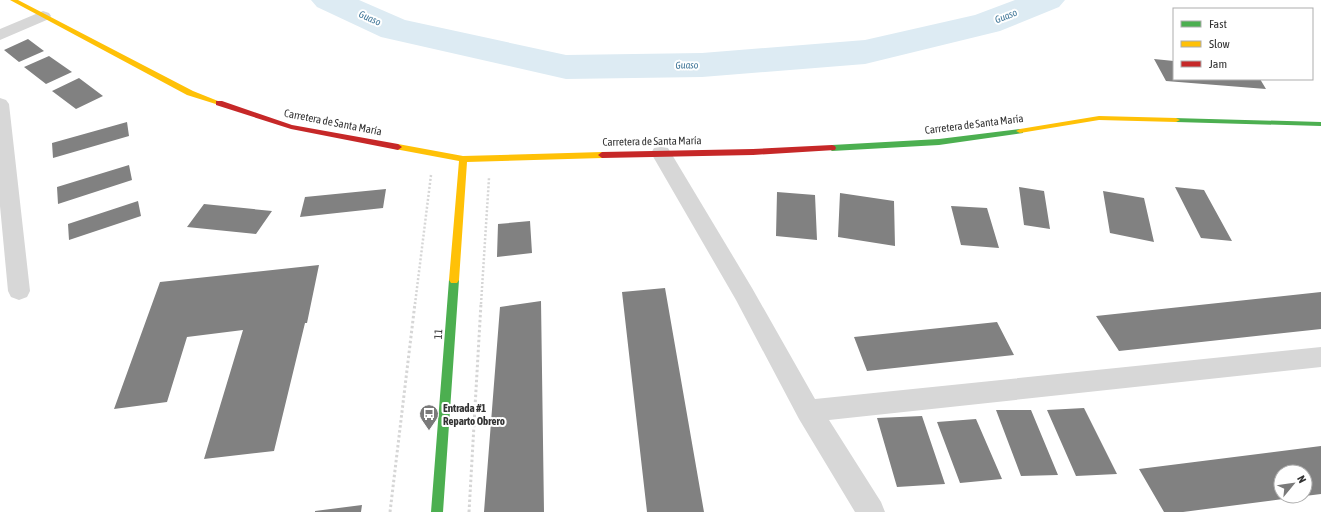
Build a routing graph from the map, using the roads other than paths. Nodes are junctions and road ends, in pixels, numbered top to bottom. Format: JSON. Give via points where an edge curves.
{"nodes":[{"id":1,"x":13,"y":0,"type":"edge"},
{"id":2,"x":43,"y":16,"type":"junction"},
{"id":3,"x":0,"y":35,"type":"edge"},
{"id":4,"x":0,"y":104,"type":"edge"},
{"id":5,"x":1321,"y":124,"type":"edge"},
{"id":6,"x":661,"y":153,"type":"junction"},
{"id":7,"x":463,"y":158,"type":"junction"},
{"id":8,"x":19,"y":291,"type":"dead end"},
{"id":9,"x":1321,"y":357,"type":"edge"},
{"id":10,"x":808,"y":412,"type":"junction"},
{"id":11,"x":437,"y":512,"type":"edge"},
{"id":12,"x":871,"y":512,"type":"edge"}],
"edges":[{"from":1,"to":2,"type":"street","name":"Carretera de Santa María"},
{"from":2,"to":3,"type":"street"},
{"from":2,"to":7,"type":"street","name":"Carretera de Santa María","via":[[190,93],[291,127]]},
{"from":4,"to":8,"type":"street"},
{"from":5,"to":6,"type":"street","name":"Carretera de Santa María","via":[[1099,118],[939,142],[754,152]]},
{"from":6,"to":7,"type":"street","name":"Carretera de Santa María"},
{"from":6,"to":10,"type":"street","via":[[744,294]]},
{"from":7,"to":11,"type":"street","name":"11"},
{"from":9,"to":10,"type":"street"},
{"from":10,"to":12,"type":"street"}]}
